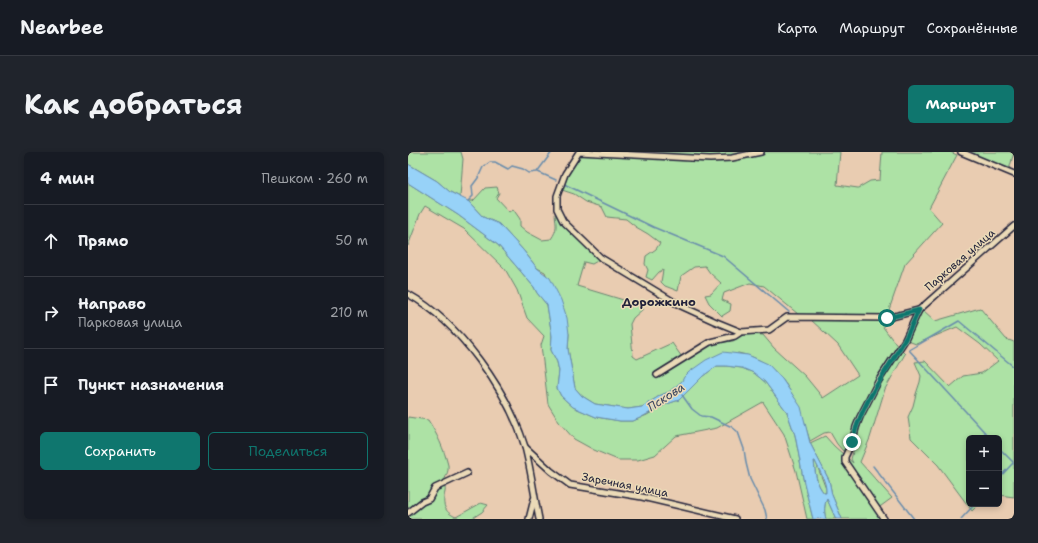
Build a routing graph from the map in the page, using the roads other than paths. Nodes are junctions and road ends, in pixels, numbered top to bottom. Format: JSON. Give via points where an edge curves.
{"nodes":[{"id":1,"x":760,"y":152,"type":"edge"},
{"id":2,"x":960,"y":152,"type":"edge"},
{"id":3,"x":1014,"y":174,"type":"edge"},
{"id":4,"x":1014,"y":226,"type":"edge"},
{"id":5,"x":408,"y":294,"type":"edge"},
{"id":6,"x":919,"y":310,"type":"junction"},
{"id":7,"x":741,"y":332,"type":"junction"},
{"id":8,"x":656,"y":375,"type":"dead end"},
{"id":9,"x":525,"y":447,"type":"junction"},
{"id":10,"x":467,"y":473,"type":"dead end"},
{"id":11,"x":535,"y":498,"type":"junction"},
{"id":12,"x":408,"y":513,"type":"edge"},
{"id":13,"x":529,"y":519,"type":"edge"},
{"id":14,"x":539,"y":519,"type":"edge"},
{"id":15,"x":734,"y":519,"type":"edge"},
{"id":16,"x":884,"y":519,"type":"edge"}],
"edges":[{"from":1,"to":7,"type":"street","via":[[732,158],[710,159],[579,152],[565,174],[556,201],[557,209],[564,220],[601,258],[679,304]]},
{"from":2,"to":3,"type":"street"},
{"from":4,"to":6,"type":"street","name":"Парковая улица"},
{"from":5,"to":9,"type":"street","name":"Заречная улица","via":[[440,317],[488,371],[504,396]]},
{"from":6,"to":7,"type":"street","via":[[887,318],[787,317],[769,330]]},
{"from":6,"to":16,"type":"street","name":"Парковая улица","via":[[905,340],[879,380],[860,417],[845,457],[852,475]]},
{"from":7,"to":8,"type":"street","via":[[710,342]]},
{"from":9,"to":11,"type":"street","name":"Заречная улица"},
{"from":9,"to":15,"type":"street","name":"Заречная улица","via":[[570,485]]},
{"from":10,"to":12,"type":"street","via":[[436,488],[429,500]]},
{"from":11,"to":13,"type":"street"},
{"from":11,"to":14,"type":"street","name":"Заречная улица"}]}
